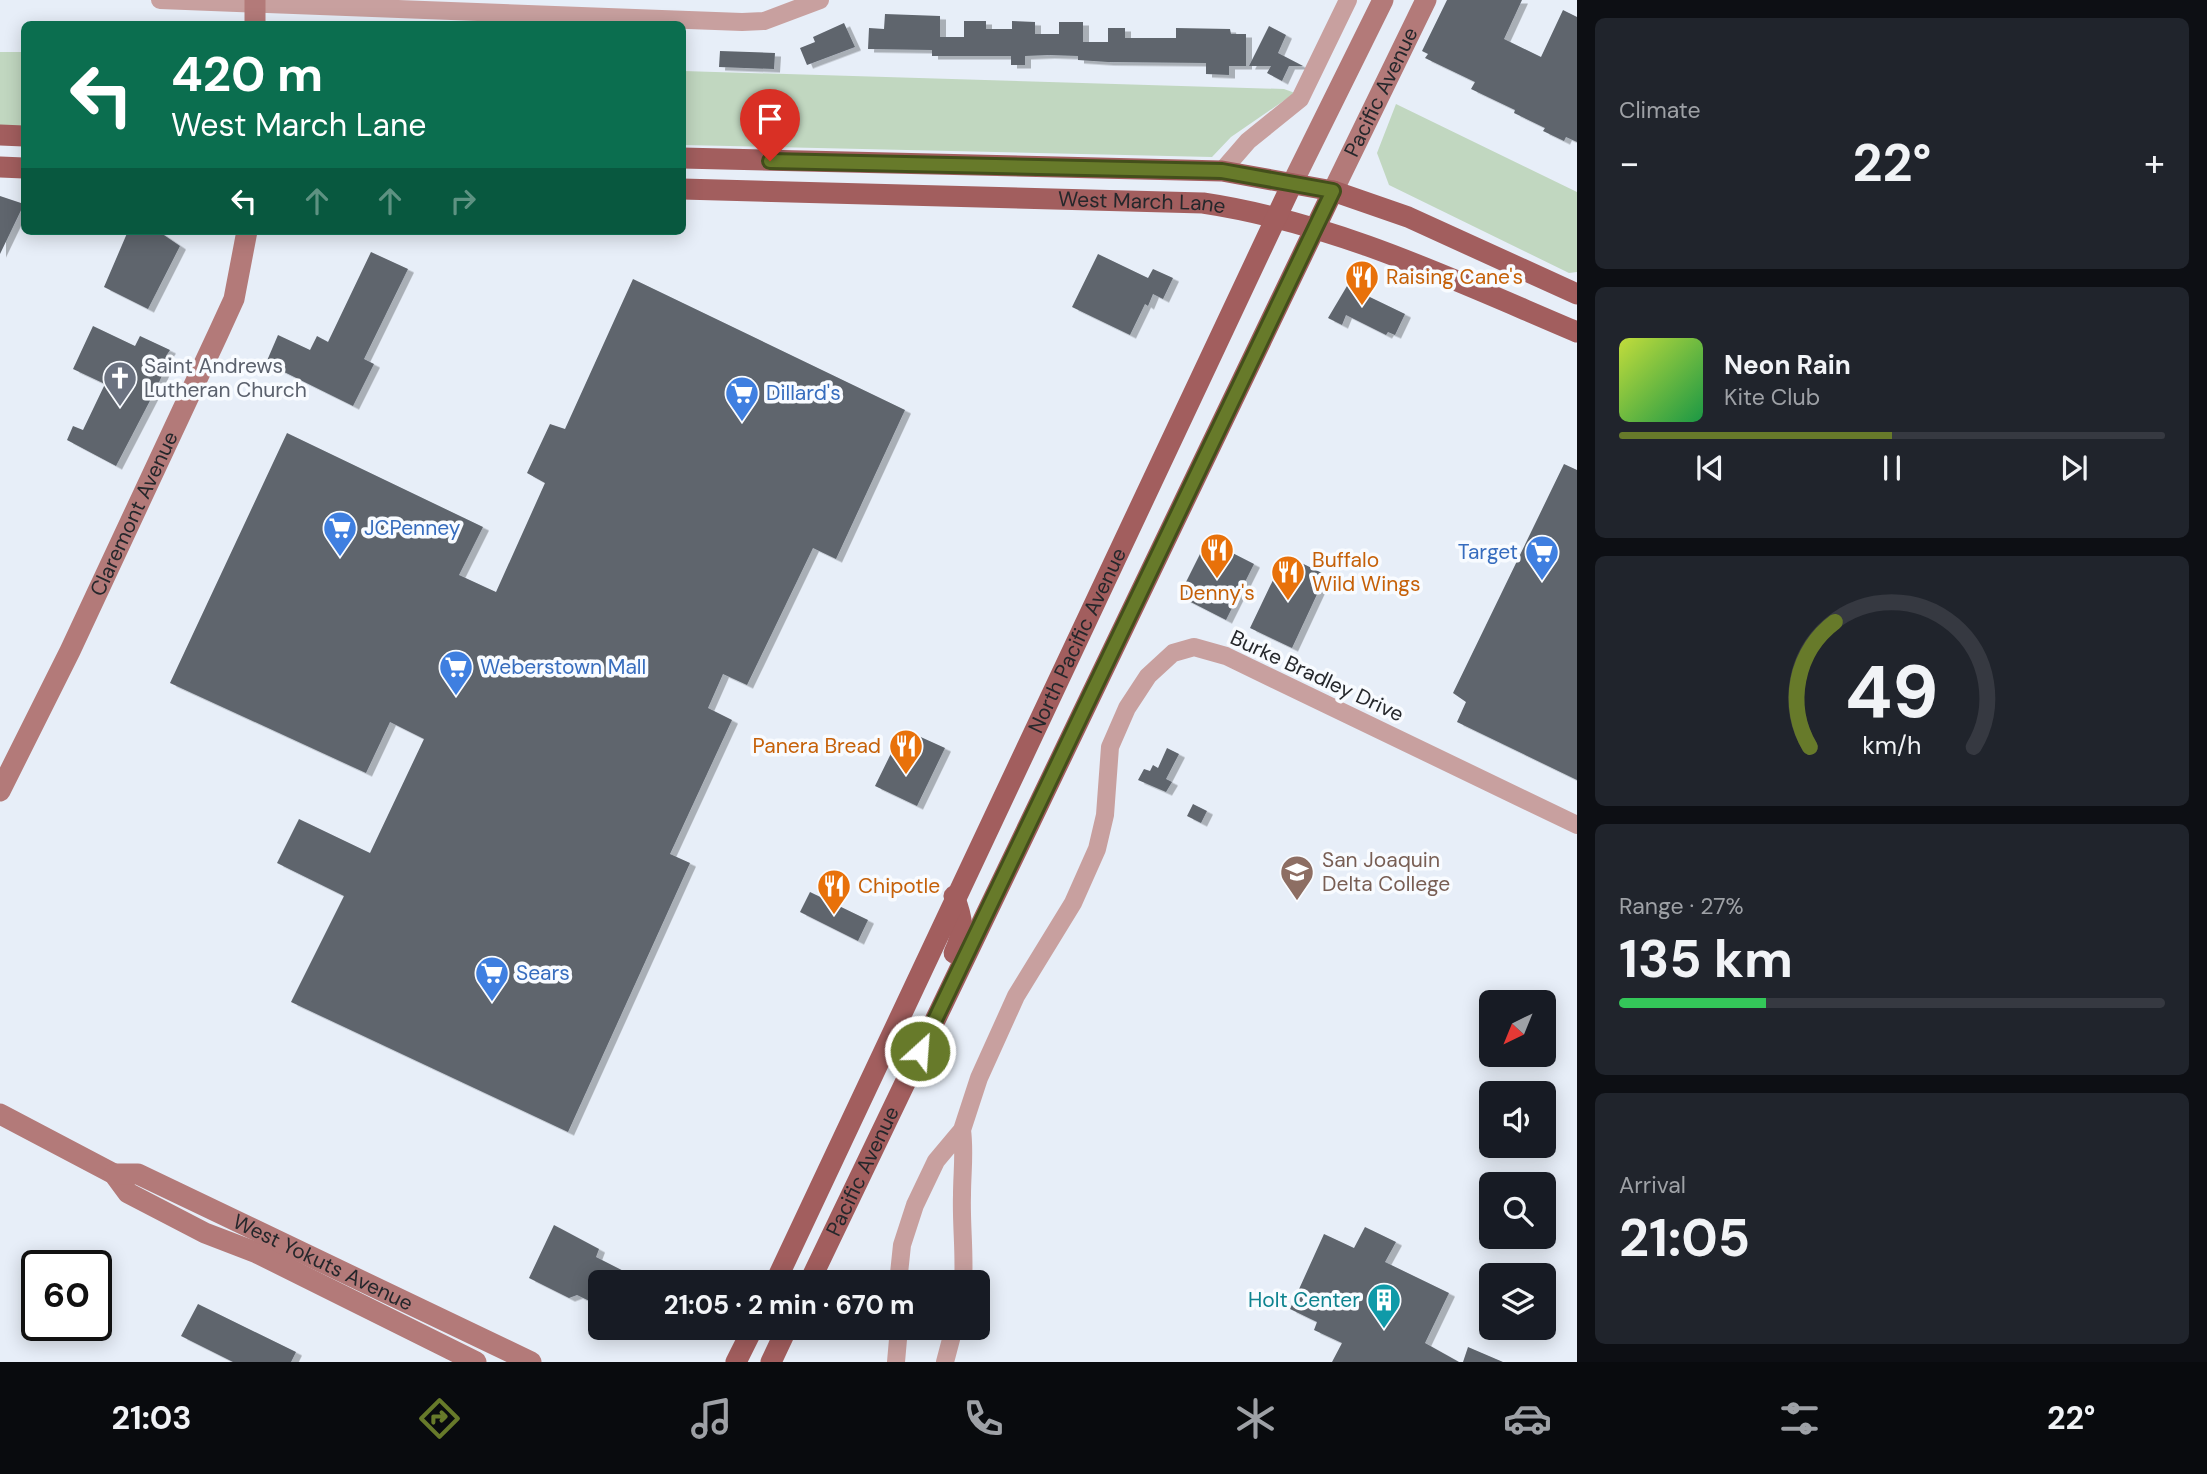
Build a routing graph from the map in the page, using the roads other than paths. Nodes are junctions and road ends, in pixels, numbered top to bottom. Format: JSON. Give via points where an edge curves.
{"nodes":[{"id":1,"x":160,"y":0,"type":"edge"},
{"id":2,"x":820,"y":0,"type":"edge"},
{"id":3,"x":1348,"y":0,"type":"edge"},
{"id":4,"x":1383,"y":0,"type":"edge"},
{"id":5,"x":1426,"y":0,"type":"edge"},
{"id":6,"x":441,"y":4,"type":"edge"},
{"id":7,"x":621,"y":8,"type":"edge"},
{"id":8,"x":255,"y":9,"type":"edge"},
{"id":9,"x":0,"y":135,"type":"edge"},
{"id":10,"x":21,"y":136,"type":"edge"},
{"id":11,"x":686,"y":158,"type":"edge"},
{"id":12,"x":0,"y":167,"type":"edge"},
{"id":13,"x":21,"y":168,"type":"edge"},
{"id":14,"x":1222,"y":171,"type":"junction"},
{"id":15,"x":1292,"y":184,"type":"junction"},
{"id":16,"x":686,"y":188,"type":"edge"},
{"id":17,"x":1333,"y":191,"type":"junction"},
{"id":18,"x":1276,"y":217,"type":"junction"},
{"id":19,"x":1316,"y":226,"type":"junction"},
{"id":20,"x":246,"y":235,"type":"edge"},
{"id":21,"x":1577,"y":294,"type":"edge"},
{"id":22,"x":1577,"y":331,"type":"edge"},
{"id":23,"x":0,"y":791,"type":"edge"},
{"id":24,"x":1577,"y":825,"type":"edge"},
{"id":25,"x":954,"y":896,"type":"junction"},
{"id":26,"x":920,"y":1051,"type":"junction"},
{"id":27,"x":0,"y":1114,"type":"edge"},
{"id":28,"x":962,"y":1130,"type":"junction"},
{"id":29,"x":114,"y":1174,"type":"junction"},
{"id":30,"x":781,"y":1270,"type":"edge"},
{"id":31,"x":815,"y":1270,"type":"edge"},
{"id":32,"x":899,"y":1270,"type":"edge"},
{"id":33,"x":963,"y":1270,"type":"edge"},
{"id":34,"x":747,"y":1340,"type":"edge"},
{"id":35,"x":781,"y":1340,"type":"edge"},
{"id":36,"x":898,"y":1340,"type":"edge"},
{"id":37,"x":951,"y":1340,"type":"edge"},
{"id":38,"x":476,"y":1362,"type":"edge"},
{"id":39,"x":531,"y":1362,"type":"edge"},
{"id":40,"x":736,"y":1362,"type":"edge"},
{"id":41,"x":771,"y":1362,"type":"edge"},
{"id":42,"x":897,"y":1362,"type":"edge"},
{"id":43,"x":945,"y":1362,"type":"edge"}],
"edges":[{"from":1,"to":8,"type":"street"},
{"from":2,"to":7,"type":"street","via":[[764,21]]},
{"from":3,"to":14,"type":"street","via":[[1300,99],[1248,141]]},
{"from":4,"to":15,"type":"street","name":"North Pacific Avenue"},
{"from":5,"to":17,"type":"street","name":"Pacific Avenue"},
{"from":6,"to":7,"type":"street"},
{"from":6,"to":8,"type":"street"},
{"from":9,"to":10,"type":"main road"},
{"from":11,"to":14,"type":"main road","name":"West March Lane"},
{"from":12,"to":13,"type":"main road"},
{"from":14,"to":15,"type":"main road","name":"West March Lane"},
{"from":15,"to":17,"type":"main road","name":"West March Lane"},
{"from":15,"to":18,"type":"main road","name":"North Pacific Avenue"},
{"from":16,"to":18,"type":"main road","name":"West March Lane","via":[[1203,203]]},
{"from":17,"to":19,"type":"main road","name":"Pacific Avenue"},
{"from":17,"to":21,"type":"main road","name":"West March Lane","via":[[1408,217]]},
{"from":18,"to":19,"type":"main road","name":"West March Lane"},
{"from":18,"to":25,"type":"main road","name":"North Pacific Avenue"},
{"from":19,"to":22,"type":"main road","name":"West March Lane","via":[[1394,253]]},
{"from":19,"to":26,"type":"main road","name":"Pacific Avenue"},
{"from":20,"to":23,"type":"street","name":"Claremont Avenue","via":[[234,299]]},
{"from":24,"to":28,"type":"street","name":"Burke Bradley Drive","via":[[1226,656],[1194,647],[1173,653],[1149,676],[1117,729],[1106,768],[1105,815],[1097,849],[1073,903],[1016,996],[979,1078]]},
{"from":25,"to":26,"type":"main road","via":[[964,932],[917,1033]]},
{"from":25,"to":30,"type":"main road","name":"North Pacific Avenue"},
{"from":26,"to":31,"type":"main road","name":"Pacific Avenue"},
{"from":27,"to":29,"type":"street","name":"West Yokuts Avenue"},
{"from":28,"to":32,"type":"street","name":"Burke Bradley Drive","via":[[936,1161],[915,1205]]},
{"from":28,"to":33,"type":"street","name":"Burke Bradley Drive"},
{"from":29,"to":38,"type":"street","name":"West Yokuts Avenue","via":[[128,1194]]},
{"from":29,"to":39,"type":"street","name":"West Yokuts Avenue","via":[[138,1174]]},
{"from":34,"to":40,"type":"main road"},
{"from":35,"to":41,"type":"main road"},
{"from":36,"to":42,"type":"street"},
{"from":37,"to":43,"type":"street"}]}
